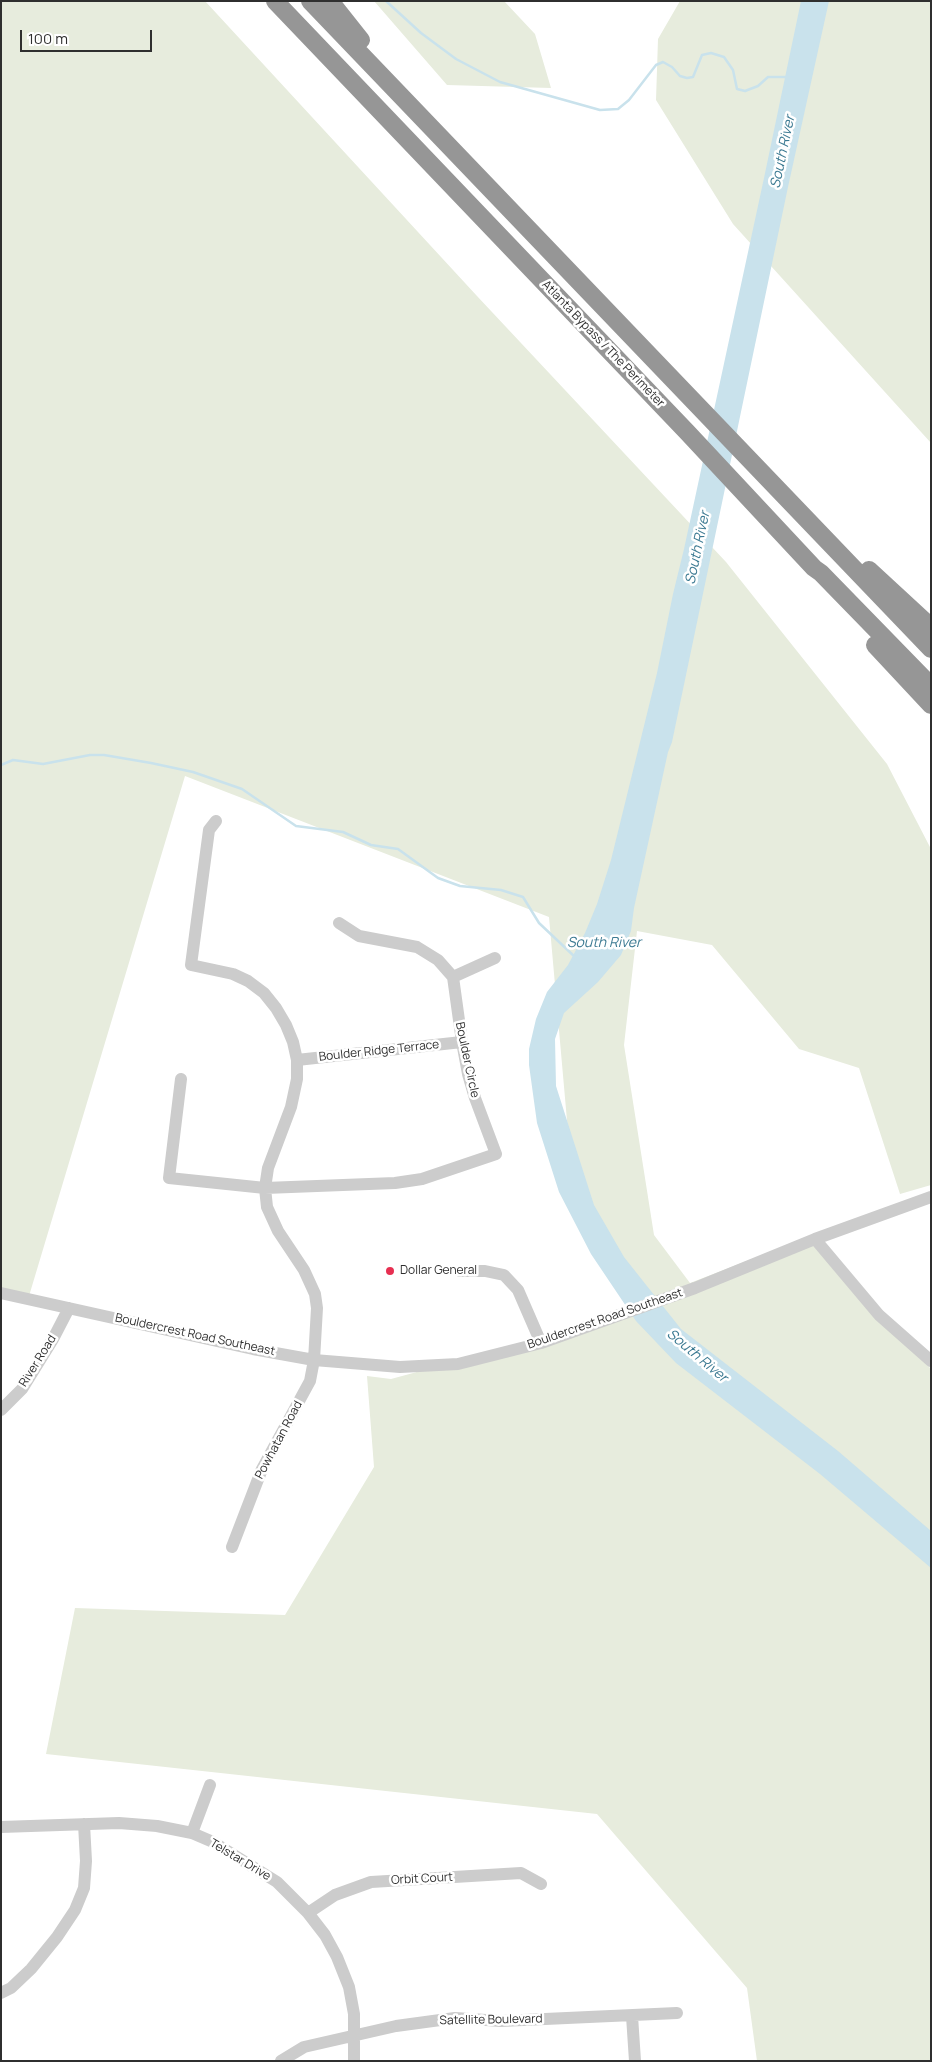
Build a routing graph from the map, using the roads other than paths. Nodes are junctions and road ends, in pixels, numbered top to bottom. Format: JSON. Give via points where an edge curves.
{"nodes":[{"id":1,"x":268,"y":1,"type":"edge"},
{"id":2,"x":275,"y":1,"type":"edge"},
{"id":3,"x":310,"y":1,"type":"edge"},
{"id":4,"x":330,"y":1,"type":"edge"},
{"id":5,"x":329,"y":58,"type":"junction"},
{"id":6,"x":435,"y":132,"type":"junction"},
{"id":7,"x":748,"y":458,"type":"junction"},
{"id":8,"x":814,"y":568,"type":"junction"},
{"id":9,"x":931,"y":627,"type":"edge"},
{"id":10,"x":931,"y":649,"type":"edge"},
{"id":11,"x":931,"y":686,"type":"edge"},
{"id":12,"x":931,"y":705,"type":"edge"},
{"id":13,"x":216,"y":821,"type":"dead end"},
{"id":14,"x":339,"y":923,"type":"dead end"},
{"id":15,"x":496,"y":958,"type":"dead end"},
{"id":16,"x":453,"y":977,"type":"junction"},
{"id":17,"x":462,"y":1042,"type":"junction"},
{"id":18,"x":297,"y":1060,"type":"junction"},
{"id":19,"x":181,"y":1078,"type":"dead end"},
{"id":20,"x":265,"y":1188,"type":"junction"},
{"id":21,"x":931,"y":1197,"type":"edge"},
{"id":22,"x":815,"y":1239,"type":"junction"},
{"id":23,"x":460,"y":1271,"type":"dead end"},
{"id":24,"x":1,"y":1293,"type":"edge"},
{"id":25,"x":69,"y":1308,"type":"junction"},
{"id":26,"x":541,"y":1343,"type":"junction"},
{"id":27,"x":314,"y":1360,"type":"junction"},
{"id":28,"x":931,"y":1361,"type":"edge"},
{"id":29,"x":1,"y":1410,"type":"edge"},
{"id":30,"x":232,"y":1547,"type":"dead end"},
{"id":31,"x":210,"y":1785,"type":"dead end"},
{"id":32,"x":84,"y":1824,"type":"junction"},
{"id":33,"x":1,"y":1827,"type":"edge"},
{"id":34,"x":192,"y":1833,"type":"junction"},
{"id":35,"x":541,"y":1884,"type":"dead end"},
{"id":36,"x":308,"y":1913,"type":"junction"},
{"id":37,"x":1,"y":1994,"type":"edge"},
{"id":38,"x":677,"y":2013,"type":"dead end"},
{"id":39,"x":632,"y":2016,"type":"junction"},
{"id":40,"x":354,"y":2036,"type":"junction"},
{"id":41,"x":281,"y":2061,"type":"edge"},
{"id":42,"x":354,"y":2061,"type":"edge"},
{"id":43,"x":635,"y":2061,"type":"edge"}],
"edges":[{"from":1,"to":5,"type":"highway"},
{"from":2,"to":5,"type":"highway","name":"Atlanta Bypass / The Perimeter"},
{"from":3,"to":6,"type":"highway","name":"Atlanta Bypass / The Perimeter"},
{"from":4,"to":6,"type":"highway"},
{"from":5,"to":8,"type":"highway","name":"Atlanta Bypass / The Perimeter"},
{"from":6,"to":7,"type":"highway","name":"Atlanta Bypass / The Perimeter"},
{"from":7,"to":9,"type":"highway"},
{"from":7,"to":10,"type":"highway","name":"Atlanta Bypass / The Perimeter"},
{"from":8,"to":11,"type":"highway","name":"Atlanta Bypass / The Perimeter"},
{"from":8,"to":12,"type":"highway","via":[[852,621]]},
{"from":13,"to":18,"type":"street","via":[[209,830],[191,965],[232,974],[264,993],[286,1025]]},
{"from":14,"to":16,"type":"street","via":[[359,936],[417,947],[438,960]]},
{"from":15,"to":16,"type":"street"},
{"from":16,"to":17,"type":"street","name":"Boulder Circle"},
{"from":17,"to":18,"type":"street","name":"Boulder Ridge Terrace"},
{"from":17,"to":20,"type":"street","name":"Boulder Circle","via":[[474,1098],[496,1154],[422,1180]]},
{"from":18,"to":20,"type":"street","via":[[291,1107],[268,1168]]},
{"from":19,"to":20,"type":"street","via":[[169,1178]]},
{"from":20,"to":27,"type":"street","name":"Powhatan Road","via":[[267,1207],[278,1231],[304,1270],[315,1294]]},
{"from":21,"to":22,"type":"street","name":"Bouldercrest Road Southeast"},
{"from":22,"to":26,"type":"street","name":"Bouldercrest Road Southeast","via":[[695,1288]]},
{"from":22,"to":28,"type":"street","via":[[879,1315]]},
{"from":23,"to":26,"type":"street","via":[[504,1275],[518,1290]]},
{"from":24,"to":25,"type":"street","name":"Bouldercrest Road Southeast"},
{"from":25,"to":27,"type":"street","name":"Bouldercrest Road Southeast"},
{"from":25,"to":29,"type":"street","name":"River Road","via":[[22,1389]]},
{"from":26,"to":27,"type":"street","name":"Bouldercrest Road Southeast","via":[[458,1364],[400,1366]]},
{"from":27,"to":30,"type":"street","name":"Powhatan Road","via":[[310,1381],[262,1469]]},
{"from":31,"to":34,"type":"street"},
{"from":32,"to":33,"type":"street","name":"Telstar Drive"},
{"from":32,"to":34,"type":"street","name":"Telstar Drive","via":[[157,1826]]},
{"from":32,"to":37,"type":"street","via":[[84,1888],[75,1910],[58,1937],[31,1969]]},
{"from":34,"to":36,"type":"street","name":"Telstar Drive","via":[[213,1842],[277,1882]]},
{"from":35,"to":36,"type":"street","name":"Orbit Court","via":[[521,1874],[371,1882],[335,1895]]},
{"from":36,"to":40,"type":"street","name":"Telstar Drive","via":[[337,1957],[354,2014]]},
{"from":38,"to":39,"type":"street","name":"Satellite Boulevard"},
{"from":39,"to":40,"type":"street","name":"Satellite Boulevard","via":[[501,2020],[455,2018]]},
{"from":39,"to":43,"type":"street"},
{"from":40,"to":41,"type":"street","name":"Satellite Boulevard","via":[[304,2047]]},
{"from":40,"to":42,"type":"street","name":"Telstar Drive"}]}
